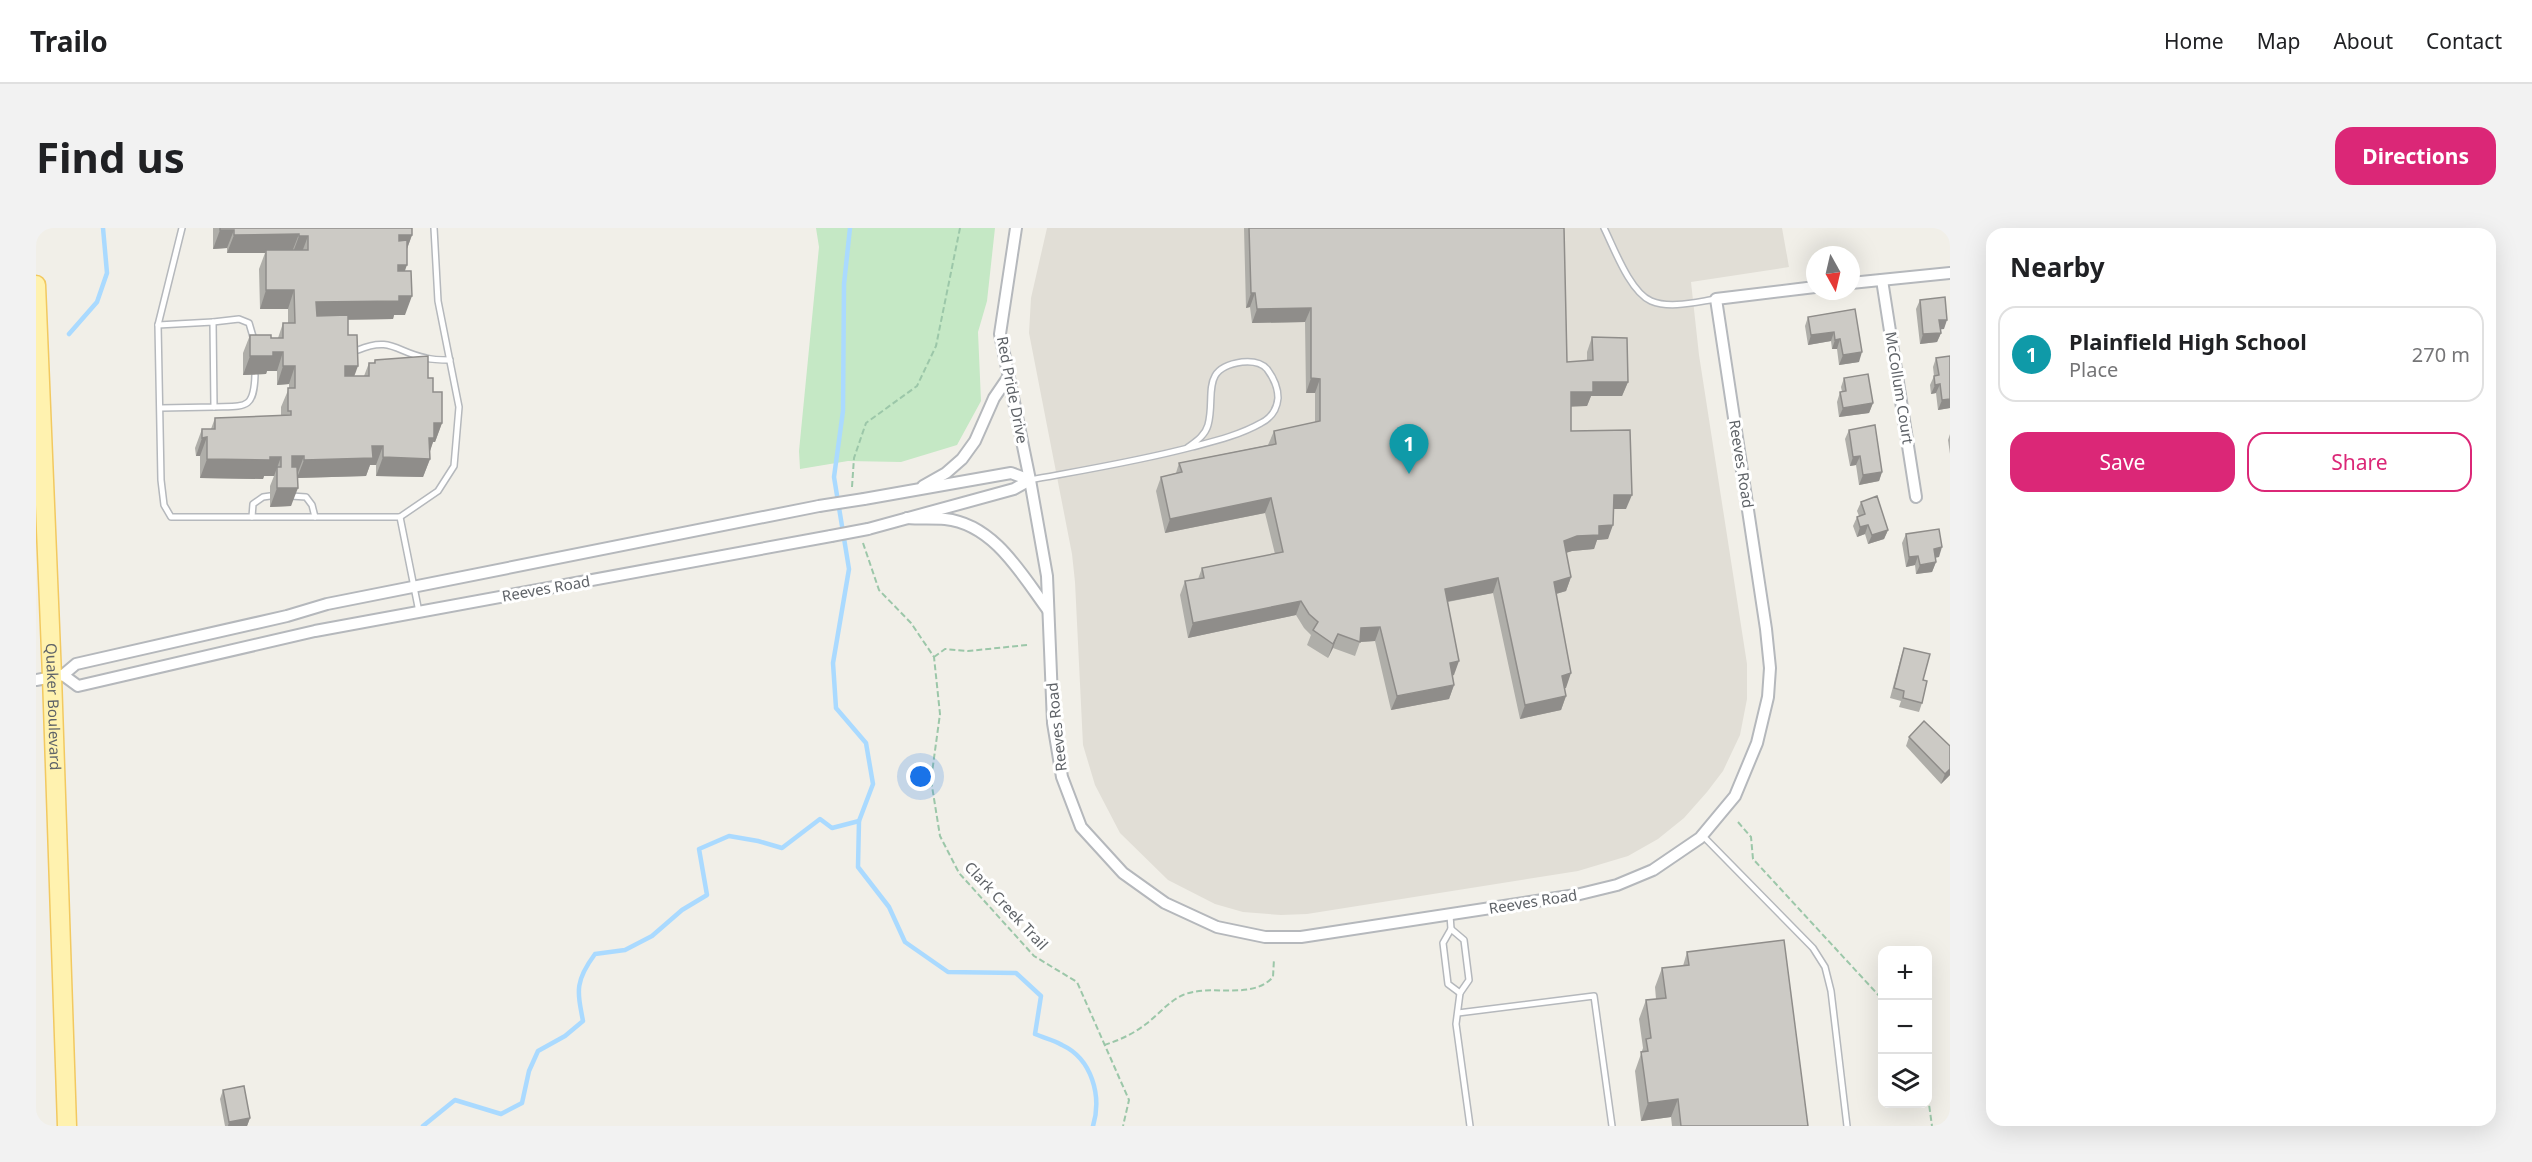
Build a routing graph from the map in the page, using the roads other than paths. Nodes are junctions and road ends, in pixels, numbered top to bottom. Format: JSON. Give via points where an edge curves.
{"nodes":[{"id":1,"x":182,"y":228,"type":"edge"},
{"id":2,"x":434,"y":228,"type":"edge"},
{"id":3,"x":1016,"y":228,"type":"edge"},
{"id":4,"x":1604,"y":228,"type":"edge"},
{"id":5,"x":1950,"y":273,"type":"edge"},
{"id":6,"x":1882,"y":280,"type":"junction"},
{"id":7,"x":1860,"y":282,"type":"edge"},
{"id":8,"x":36,"y":285,"type":"edge"},
{"id":9,"x":1806,"y":288,"type":"edge"},
{"id":10,"x":1716,"y":299,"type":"junction"},
{"id":11,"x":37,"y":314,"type":"edge"},
{"id":12,"x":213,"y":322,"type":"junction"},
{"id":13,"x":158,"y":325,"type":"junction"},
{"id":14,"x":255,"y":343,"type":"edge"},
{"id":15,"x":358,"y":350,"type":"edge"},
{"id":16,"x":450,"y":360,"type":"junction"},
{"id":17,"x":255,"y":375,"type":"dead end"},
{"id":18,"x":1009,"y":376,"type":"junction"},
{"id":19,"x":214,"y":407,"type":"junction"},
{"id":20,"x":161,"y":408,"type":"junction"},
{"id":21,"x":1187,"y":448,"type":"junction"},
{"id":22,"x":1030,"y":480,"type":"junction"},
{"id":23,"x":921,"y":487,"type":"junction"},
{"id":24,"x":270,"y":496,"type":"dead end"},
{"id":25,"x":291,"y":496,"type":"edge"},
{"id":26,"x":1916,"y":497,"type":"dead end"},
{"id":27,"x":252,"y":517,"type":"junction"},
{"id":28,"x":315,"y":517,"type":"junction"},
{"id":29,"x":400,"y":517,"type":"junction"},
{"id":30,"x":907,"y":519,"type":"junction"},
{"id":31,"x":412,"y":586,"type":"junction"},
{"id":32,"x":1049,"y":610,"type":"junction"},
{"id":33,"x":418,"y":612,"type":"junction"},
{"id":34,"x":50,"y":677,"type":"edge"},
{"id":35,"x":1702,"y":835,"type":"junction"},
{"id":36,"x":1450,"y":915,"type":"junction"},
{"id":37,"x":1451,"y":929,"type":"junction"},
{"id":38,"x":1460,"y":993,"type":"junction"},
{"id":39,"x":1458,"y":1013,"type":"junction"},
{"id":40,"x":67,"y":1126,"type":"edge"},
{"id":41,"x":1470,"y":1126,"type":"edge"},
{"id":42,"x":1612,"y":1126,"type":"edge"},
{"id":43,"x":1847,"y":1126,"type":"edge"}],
"edges":[{"from":1,"to":13,"type":"lane"},
{"from":2,"to":16,"type":"lane","via":[[438,301]]},
{"from":3,"to":18,"type":"street","name":"Red Pride Drive","via":[[1000,334]]},
{"from":4,"to":10,"type":"lane","via":[[1634,288],[1651,301],[1675,304]]},
{"from":5,"to":6,"type":"street"},
{"from":6,"to":7,"type":"street"},
{"from":6,"to":26,"type":"street","name":"McCollum Court"},
{"from":8,"to":11,"type":"main road","name":"Quaker Boulevard"},
{"from":9,"to":10,"type":"street"},
{"from":10,"to":35,"type":"street","name":"Reeves Road","via":[[1770,668],[1757,743],[1735,796]]},
{"from":11,"to":34,"type":"main road","name":"Quaker Boulevard"},
{"from":12,"to":13,"type":"lane"},
{"from":12,"to":14,"type":"lane","via":[[249,323]]},
{"from":12,"to":19,"type":"lane"},
{"from":13,"to":20,"type":"lane"},
{"from":15,"to":16,"type":"lane","via":[[383,343],[426,358]]},
{"from":16,"to":29,"type":"lane","via":[[459,407],[454,466],[438,490]]},
{"from":17,"to":19,"type":"lane","via":[[255,393],[250,401],[241,406]]},
{"from":18,"to":22,"type":"street","name":"Red Pride Drive"},
{"from":18,"to":23,"type":"street","via":[[962,459]]},
{"from":19,"to":20,"type":"lane"},
{"from":20,"to":27,"type":"lane","via":[[164,505],[171,517]]},
{"from":21,"to":21,"type":"lane","via":[[1263,423],[1276,410],[1278,396],[1273,377],[1262,364],[1230,364],[1216,372],[1210,388],[1208,425],[1201,438]]},
{"from":21,"to":22,"type":"lane"},
{"from":22,"to":23,"type":"street","name":"Reeves Road","via":[[1011,473],[947,486]]},
{"from":22,"to":30,"type":"street","name":"Reeves Road","via":[[1014,489]]},
{"from":22,"to":32,"type":"street","name":"Reeves Road"},
{"from":23,"to":31,"type":"street","name":"Reeves Road","bridge":true},
{"from":24,"to":27,"type":"lane","via":[[253,504]]},
{"from":25,"to":28,"type":"lane","via":[[306,497]]},
{"from":27,"to":28,"type":"lane"},
{"from":28,"to":29,"type":"lane"},
{"from":29,"to":31,"type":"lane"},
{"from":30,"to":32,"type":"street","via":[[947,519],[985,535],[1018,567]]},
{"from":30,"to":33,"type":"street","name":"Reeves Road","bridge":true,"via":[[865,532]]},
{"from":31,"to":33,"type":"lane"},
{"from":31,"to":34,"type":"street","name":"Reeves Road","via":[[76,664]]},
{"from":32,"to":36,"type":"street","name":"Reeves Road","via":[[1053,723],[1062,777],[1081,827],[1123,873],[1165,903],[1217,927],[1265,937],[1301,937]]},
{"from":33,"to":34,"type":"street","name":"Reeves Road","via":[[315,631],[78,686]]},
{"from":34,"to":40,"type":"main road","name":"Quaker Boulevard"},
{"from":35,"to":36,"type":"street","name":"Reeves Road","via":[[1653,870],[1617,885]]},
{"from":35,"to":43,"type":"lane","via":[[1813,948],[1825,967]]},
{"from":36,"to":37,"type":"lane"},
{"from":37,"to":38,"type":"lane","via":[[1443,943],[1448,984]]},
{"from":37,"to":38,"type":"lane","via":[[1464,940],[1469,980]]},
{"from":38,"to":39,"type":"lane"},
{"from":39,"to":41,"type":"lane","via":[[1456,1024]]},
{"from":39,"to":42,"type":"lane","via":[[1594,996]]}]}
